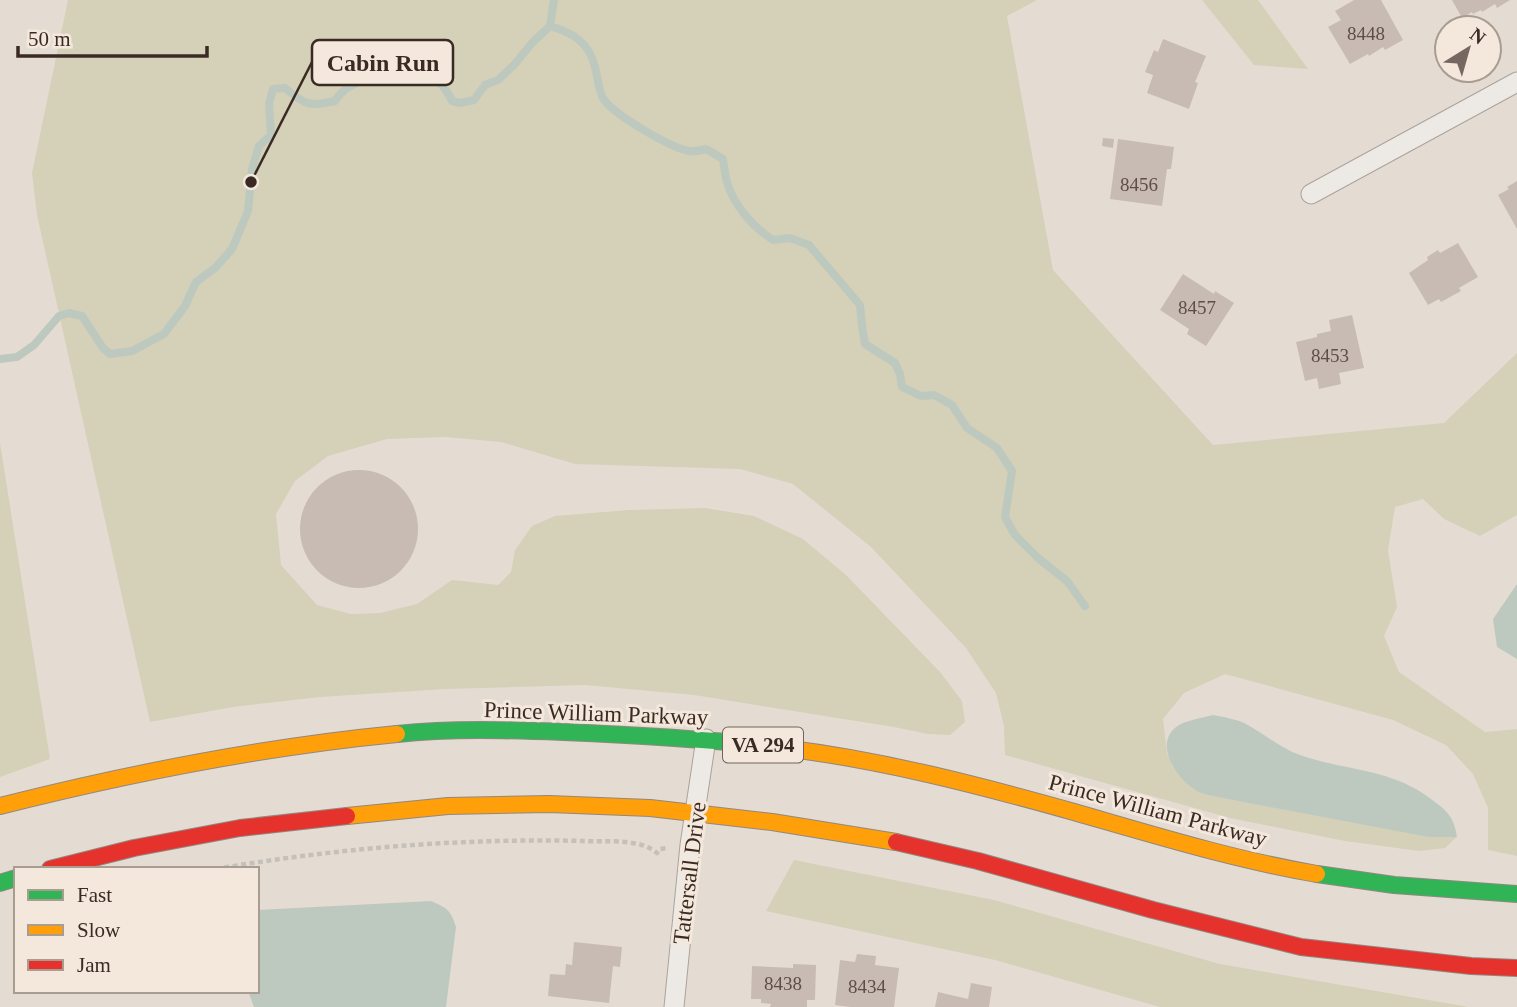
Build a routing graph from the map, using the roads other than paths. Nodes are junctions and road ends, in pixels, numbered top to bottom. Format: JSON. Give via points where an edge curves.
{"nodes":[{"id":1,"x":1517,"y":82,"type":"edge"},
{"id":2,"x":1311,"y":194,"type":"dead end"},
{"id":3,"x":706,"y":739,"type":"junction"},
{"id":4,"x":0,"y":806,"type":"edge"},
{"id":5,"x":695,"y":813,"type":"junction"},
{"id":6,"x":58,"y":867,"type":"edge"},
{"id":7,"x":1517,"y":894,"type":"edge"},
{"id":8,"x":1517,"y":968,"type":"edge"},
{"id":9,"x":674,"y":1007,"type":"edge"}],
"edges":[{"from":1,"to":2,"type":"street"},
{"from":3,"to":4,"type":"highway","name":"Prince William Parkway","number":"VA 294","via":[[503,730],[408,733],[177,765]]},
{"from":3,"to":5,"type":"street","name":"Tattersall Drive"},
{"from":3,"to":7,"type":"highway","name":"Prince William Parkway","number":"VA 294","via":[[873,762],[960,781],[1287,868],[1362,881]]},
{"from":5,"to":6,"type":"highway","via":[[549,804],[448,806],[240,828]]},
{"from":5,"to":8,"type":"highway","via":[[772,822],[978,861],[1301,947]]},
{"from":5,"to":9,"type":"street","name":"Tattersall Drive"}]}
